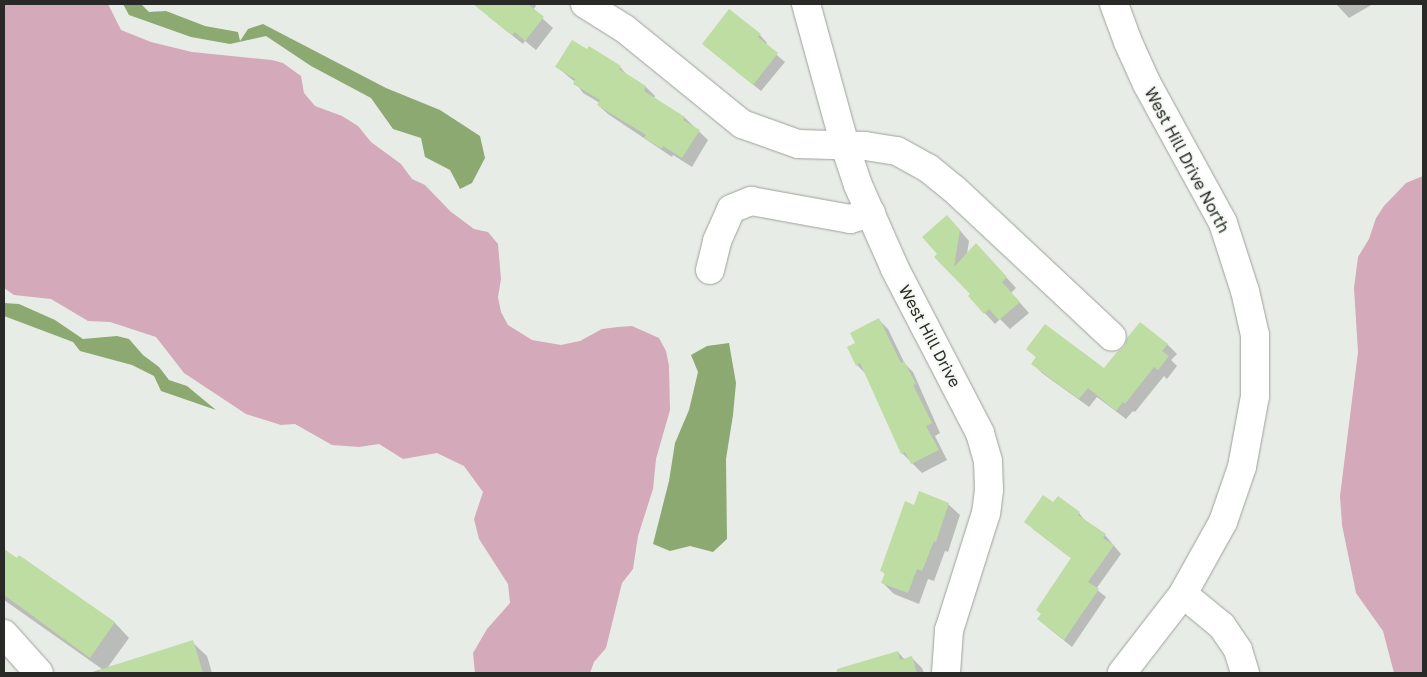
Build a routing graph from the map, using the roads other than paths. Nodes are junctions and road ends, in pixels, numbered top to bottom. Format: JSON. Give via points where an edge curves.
{"nodes":[{"id":1,"x":585,"y":4,"type":"edge"},
{"id":2,"x":806,"y":4,"type":"edge"},
{"id":3,"x":1114,"y":4,"type":"edge"},
{"id":4,"x":845,"y":146,"type":"junction"},
{"id":5,"x":871,"y":213,"type":"junction"},
{"id":6,"x":710,"y":270,"type":"dead end"},
{"id":7,"x":1112,"y":337,"type":"dead end"},
{"id":8,"x":1183,"y":594,"type":"junction"},
{"id":9,"x":4,"y":634,"type":"edge"},
{"id":10,"x":39,"y":673,"type":"edge"},
{"id":11,"x":946,"y":673,"type":"edge"},
{"id":12,"x":1122,"y":673,"type":"edge"},
{"id":13,"x":1245,"y":673,"type":"edge"}],
"edges":[{"from":1,"to":4,"type":"street","via":[[625,28],[742,124],[798,144]]},
{"from":2,"to":4,"type":"street","name":"West Hill Drive"},
{"from":3,"to":8,"type":"street","name":"West Hill Drive North","via":[[1147,84],[1224,223],[1256,335],[1255,396],[1242,467],[1223,522]]},
{"from":4,"to":5,"type":"street","name":"West Hill Drive"},
{"from":4,"to":7,"type":"street","via":[[897,151],[928,168]]},
{"from":5,"to":6,"type":"street","via":[[850,219],[751,201],[731,209],[717,241]]},
{"from":5,"to":11,"type":"street","name":"West Hill Drive","via":[[895,269],[980,433],[988,461],[986,513],[949,630]]},
{"from":8,"to":12,"type":"street","name":"West Hill Drive North"},
{"from":8,"to":13,"type":"street","via":[[1222,626],[1238,650]]},
{"from":9,"to":10,"type":"street"}]}
